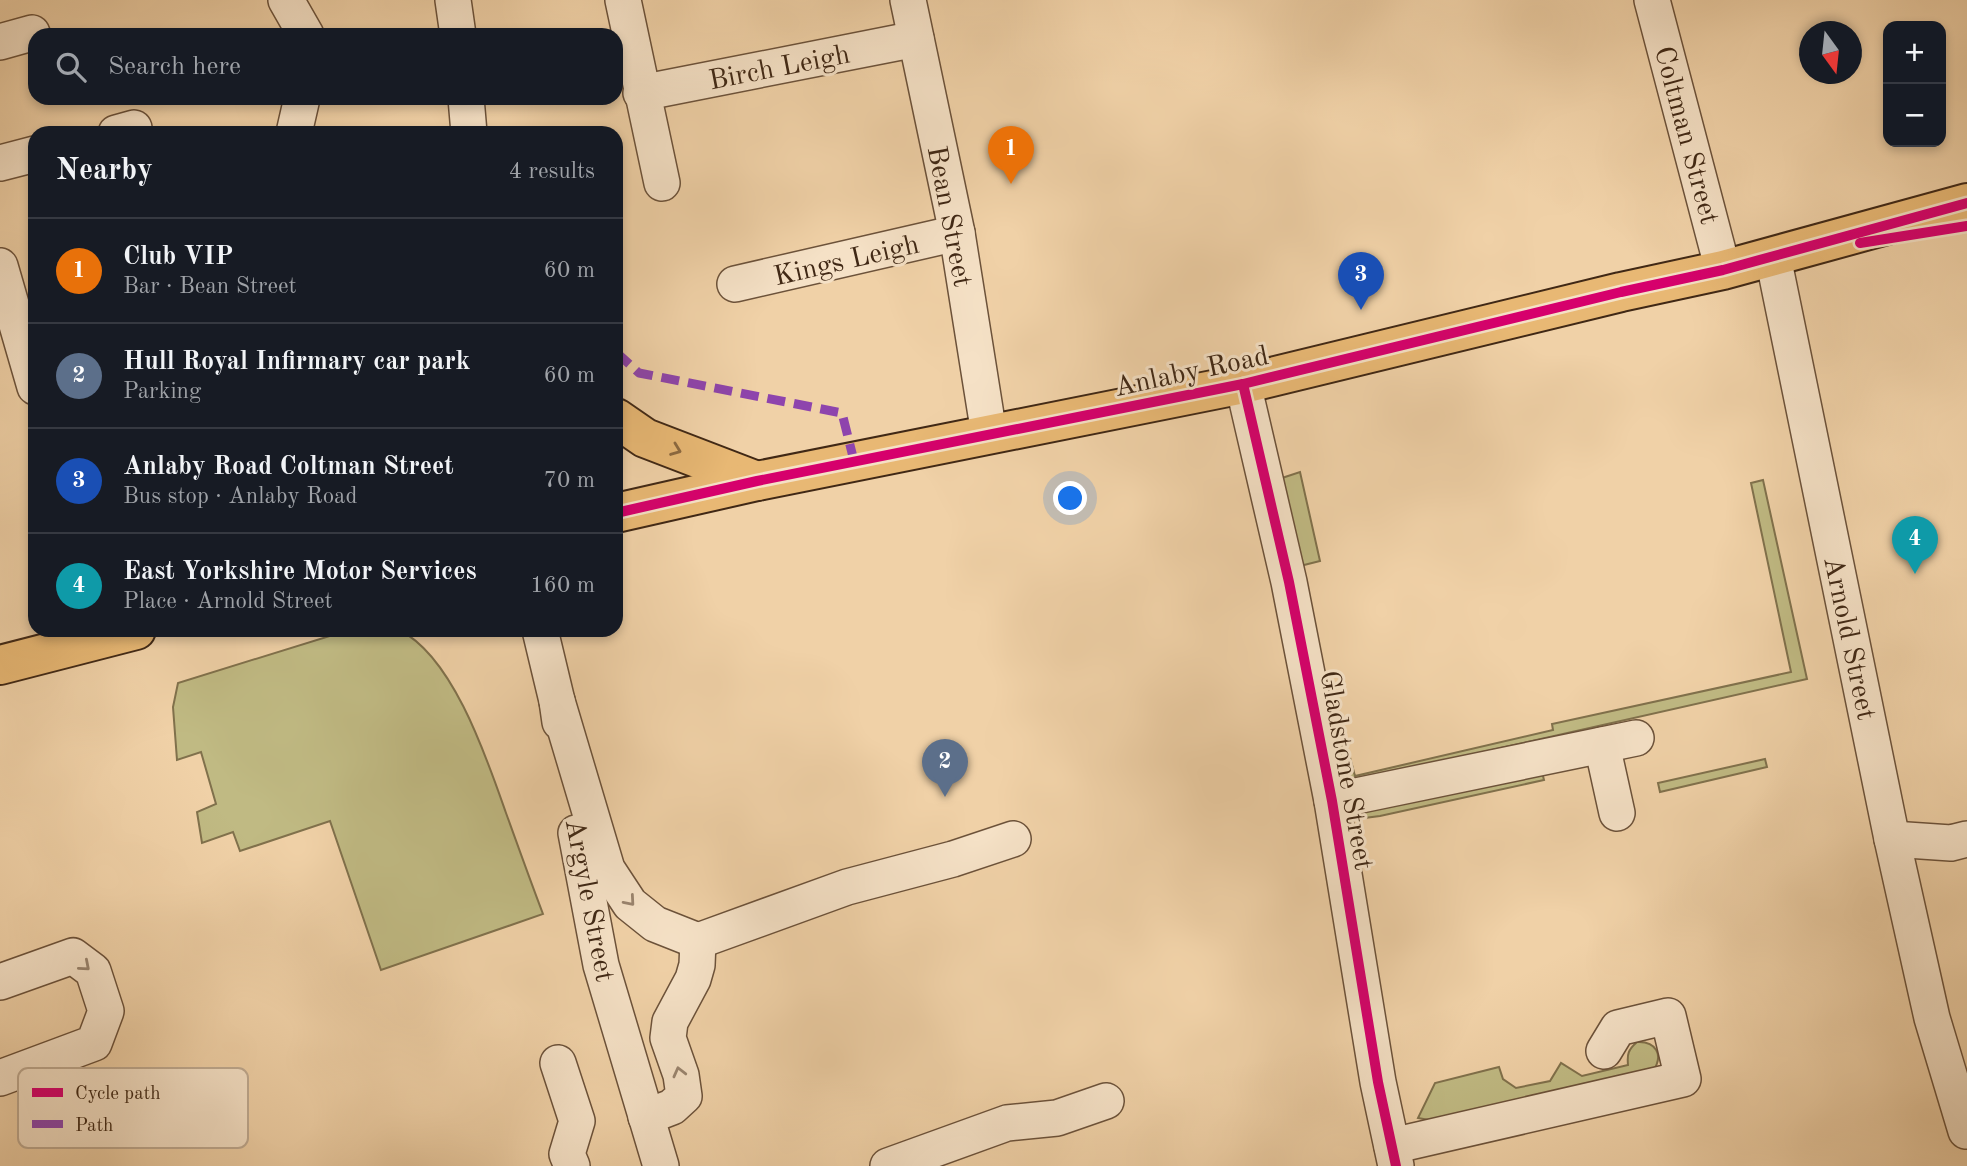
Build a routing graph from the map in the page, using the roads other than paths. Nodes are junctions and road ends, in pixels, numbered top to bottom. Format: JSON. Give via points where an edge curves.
{"nodes":[{"id":1,"x":286,"y":0,"type":"edge"},
{"id":2,"x":453,"y":0,"type":"edge"},
{"id":3,"x":622,"y":0,"type":"edge"},
{"id":4,"x":908,"y":0,"type":"edge"},
{"id":5,"x":1652,"y":0,"type":"edge"},
{"id":6,"x":302,"y":28,"type":"edge"},
{"id":7,"x":457,"y":28,"type":"edge"},
{"id":8,"x":916,"y":39,"type":"junction"},
{"id":9,"x":641,"y":93,"type":"junction"},
{"id":10,"x":300,"y":105,"type":"edge"},
{"id":11,"x":466,"y":105,"type":"edge"},
{"id":12,"x":296,"y":126,"type":"edge"},
{"id":13,"x":468,"y":126,"type":"edge"},
{"id":14,"x":28,"y":156,"type":"edge"},
{"id":15,"x":0,"y":163,"type":"edge"},
{"id":16,"x":662,"y":183,"type":"dead end"},
{"id":17,"x":1967,"y":203,"type":"edge"},
{"id":18,"x":1967,"y":226,"type":"edge"},
{"id":19,"x":957,"y":233,"type":"junction"},
{"id":20,"x":1773,"y":257,"type":"junction"},
{"id":21,"x":0,"y":266,"type":"edge"},
{"id":22,"x":1723,"y":270,"type":"junction"},
{"id":23,"x":735,"y":284,"type":"dead end"},
{"id":24,"x":28,"y":363,"type":"edge"},
{"id":25,"x":1243,"y":384,"type":"junction"},
{"id":26,"x":623,"y":423,"type":"edge"},
{"id":27,"x":989,"y":434,"type":"junction"},
{"id":28,"x":757,"y":481,"type":"junction"},
{"id":29,"x":623,"y":511,"type":"edge"},
{"id":30,"x":109,"y":637,"type":"edge"},
{"id":31,"x":542,"y":637,"type":"edge"},
{"id":32,"x":0,"y":665,"type":"edge"},
{"id":33,"x":557,"y":701,"type":"junction"},
{"id":34,"x":1636,"y":738,"type":"dead end"},
{"id":35,"x":1602,"y":745,"type":"junction"},
{"id":36,"x":1332,"y":801,"type":"junction"},
{"id":37,"x":1618,"y":813,"type":"dead end"},
{"id":38,"x":1010,"y":831,"type":"dead end"},
{"id":39,"x":1892,"y":839,"type":"junction"},
{"id":40,"x":1967,"y":839,"type":"edge"},
{"id":41,"x":698,"y":941,"type":"junction"},
{"id":42,"x":0,"y":982,"type":"edge"},
{"id":43,"x":1604,"y":1051,"type":"dead end"},
{"id":44,"x":558,"y":1063,"type":"dead end"},
{"id":45,"x":27,"y":1068,"type":"edge"},
{"id":46,"x":18,"y":1071,"type":"edge"},
{"id":47,"x":0,"y":1078,"type":"edge"},
{"id":48,"x":1106,"y":1101,"type":"dead end"},
{"id":49,"x":646,"y":1117,"type":"junction"},
{"id":50,"x":1057,"y":1118,"type":"junction"},
{"id":51,"x":1967,"y":1130,"type":"edge"},
{"id":52,"x":1394,"y":1156,"type":"edge"},
{"id":53,"x":572,"y":1166,"type":"edge"},
{"id":54,"x":661,"y":1166,"type":"edge"},
{"id":55,"x":888,"y":1166,"type":"edge"},
{"id":56,"x":952,"y":1166,"type":"edge"}],
"edges":[{"from":1,"to":6,"type":"street"},
{"from":2,"to":7,"type":"street"},
{"from":3,"to":9,"type":"street"},
{"from":4,"to":8,"type":"street","name":"Bean Street"},
{"from":5,"to":22,"type":"street","name":"Coltman Street"},
{"from":8,"to":9,"type":"street","name":"Birch Leigh"},
{"from":8,"to":19,"type":"street","name":"Bean Street"},
{"from":9,"to":16,"type":"street"},
{"from":10,"to":12,"type":"street"},
{"from":11,"to":13,"type":"street"},
{"from":14,"to":15,"type":"street"},
{"from":17,"to":20,"type":"main road","name":"Anlaby Road"},
{"from":18,"to":20,"type":"main road","name":"Anlaby Road"},
{"from":19,"to":23,"type":"street","name":"Kings Leigh"},
{"from":19,"to":27,"type":"street","name":"Bean Street"},
{"from":20,"to":22,"type":"main road","name":"Anlaby Road"},
{"from":20,"to":39,"type":"street","name":"Arnold Street"},
{"from":21,"to":24,"type":"street"},
{"from":22,"to":25,"type":"main road","name":"Anlaby Road"},
{"from":25,"to":27,"type":"main road","name":"Anlaby Road"},
{"from":25,"to":36,"type":"street","name":"Gladstone Street","via":[[1289,582]]},
{"from":26,"to":28,"type":"main road","one_way":true,"via":[[645,438]]},
{"from":27,"to":28,"type":"main road","name":"Anlaby Road"},
{"from":28,"to":29,"type":"main road","name":"Anlaby Road"},
{"from":30,"to":32,"type":"main road"},
{"from":31,"to":33,"type":"street","name":"Argyle Street"},
{"from":33,"to":41,"type":"street","one_way":true,"via":[[607,869],[630,904],[655,924]]},
{"from":33,"to":49,"type":"street","name":"Argyle Street","via":[[601,965]]},
{"from":34,"to":35,"type":"street"},
{"from":35,"to":36,"type":"street"},
{"from":35,"to":37,"type":"street"},
{"from":36,"to":52,"type":"street","name":"Gladstone Street"},
{"from":38,"to":41,"type":"street","via":[[953,859],[847,887]]},
{"from":39,"to":40,"type":"street","via":[[1951,843]]},
{"from":39,"to":51,"type":"street","name":"Arnold Street","via":[[1933,1018]]},
{"from":49,"to":41,"type":"street","one_way":true,"via":[[672,1108],[684,1096],[668,1038],[670,1022],[693,979]]},
{"from":42,"to":45,"type":"street","one_way":true,"via":[[73,956],[93,971],[106,1011],[93,1043]]},
{"from":43,"to":52,"type":"street","via":[[1618,1028],[1668,1016],[1683,1079]]},
{"from":44,"to":53,"type":"street","via":[[577,1121],[567,1154]]},
{"from":46,"to":47,"type":"street","one_way":true},
{"from":48,"to":50,"type":"street"},
{"from":49,"to":54,"type":"street","name":"Argyle Street"},
{"from":50,"to":55,"type":"street","via":[[1007,1123]]},
{"from":50,"to":56,"type":"street","via":[[1015,1143]]}]}
